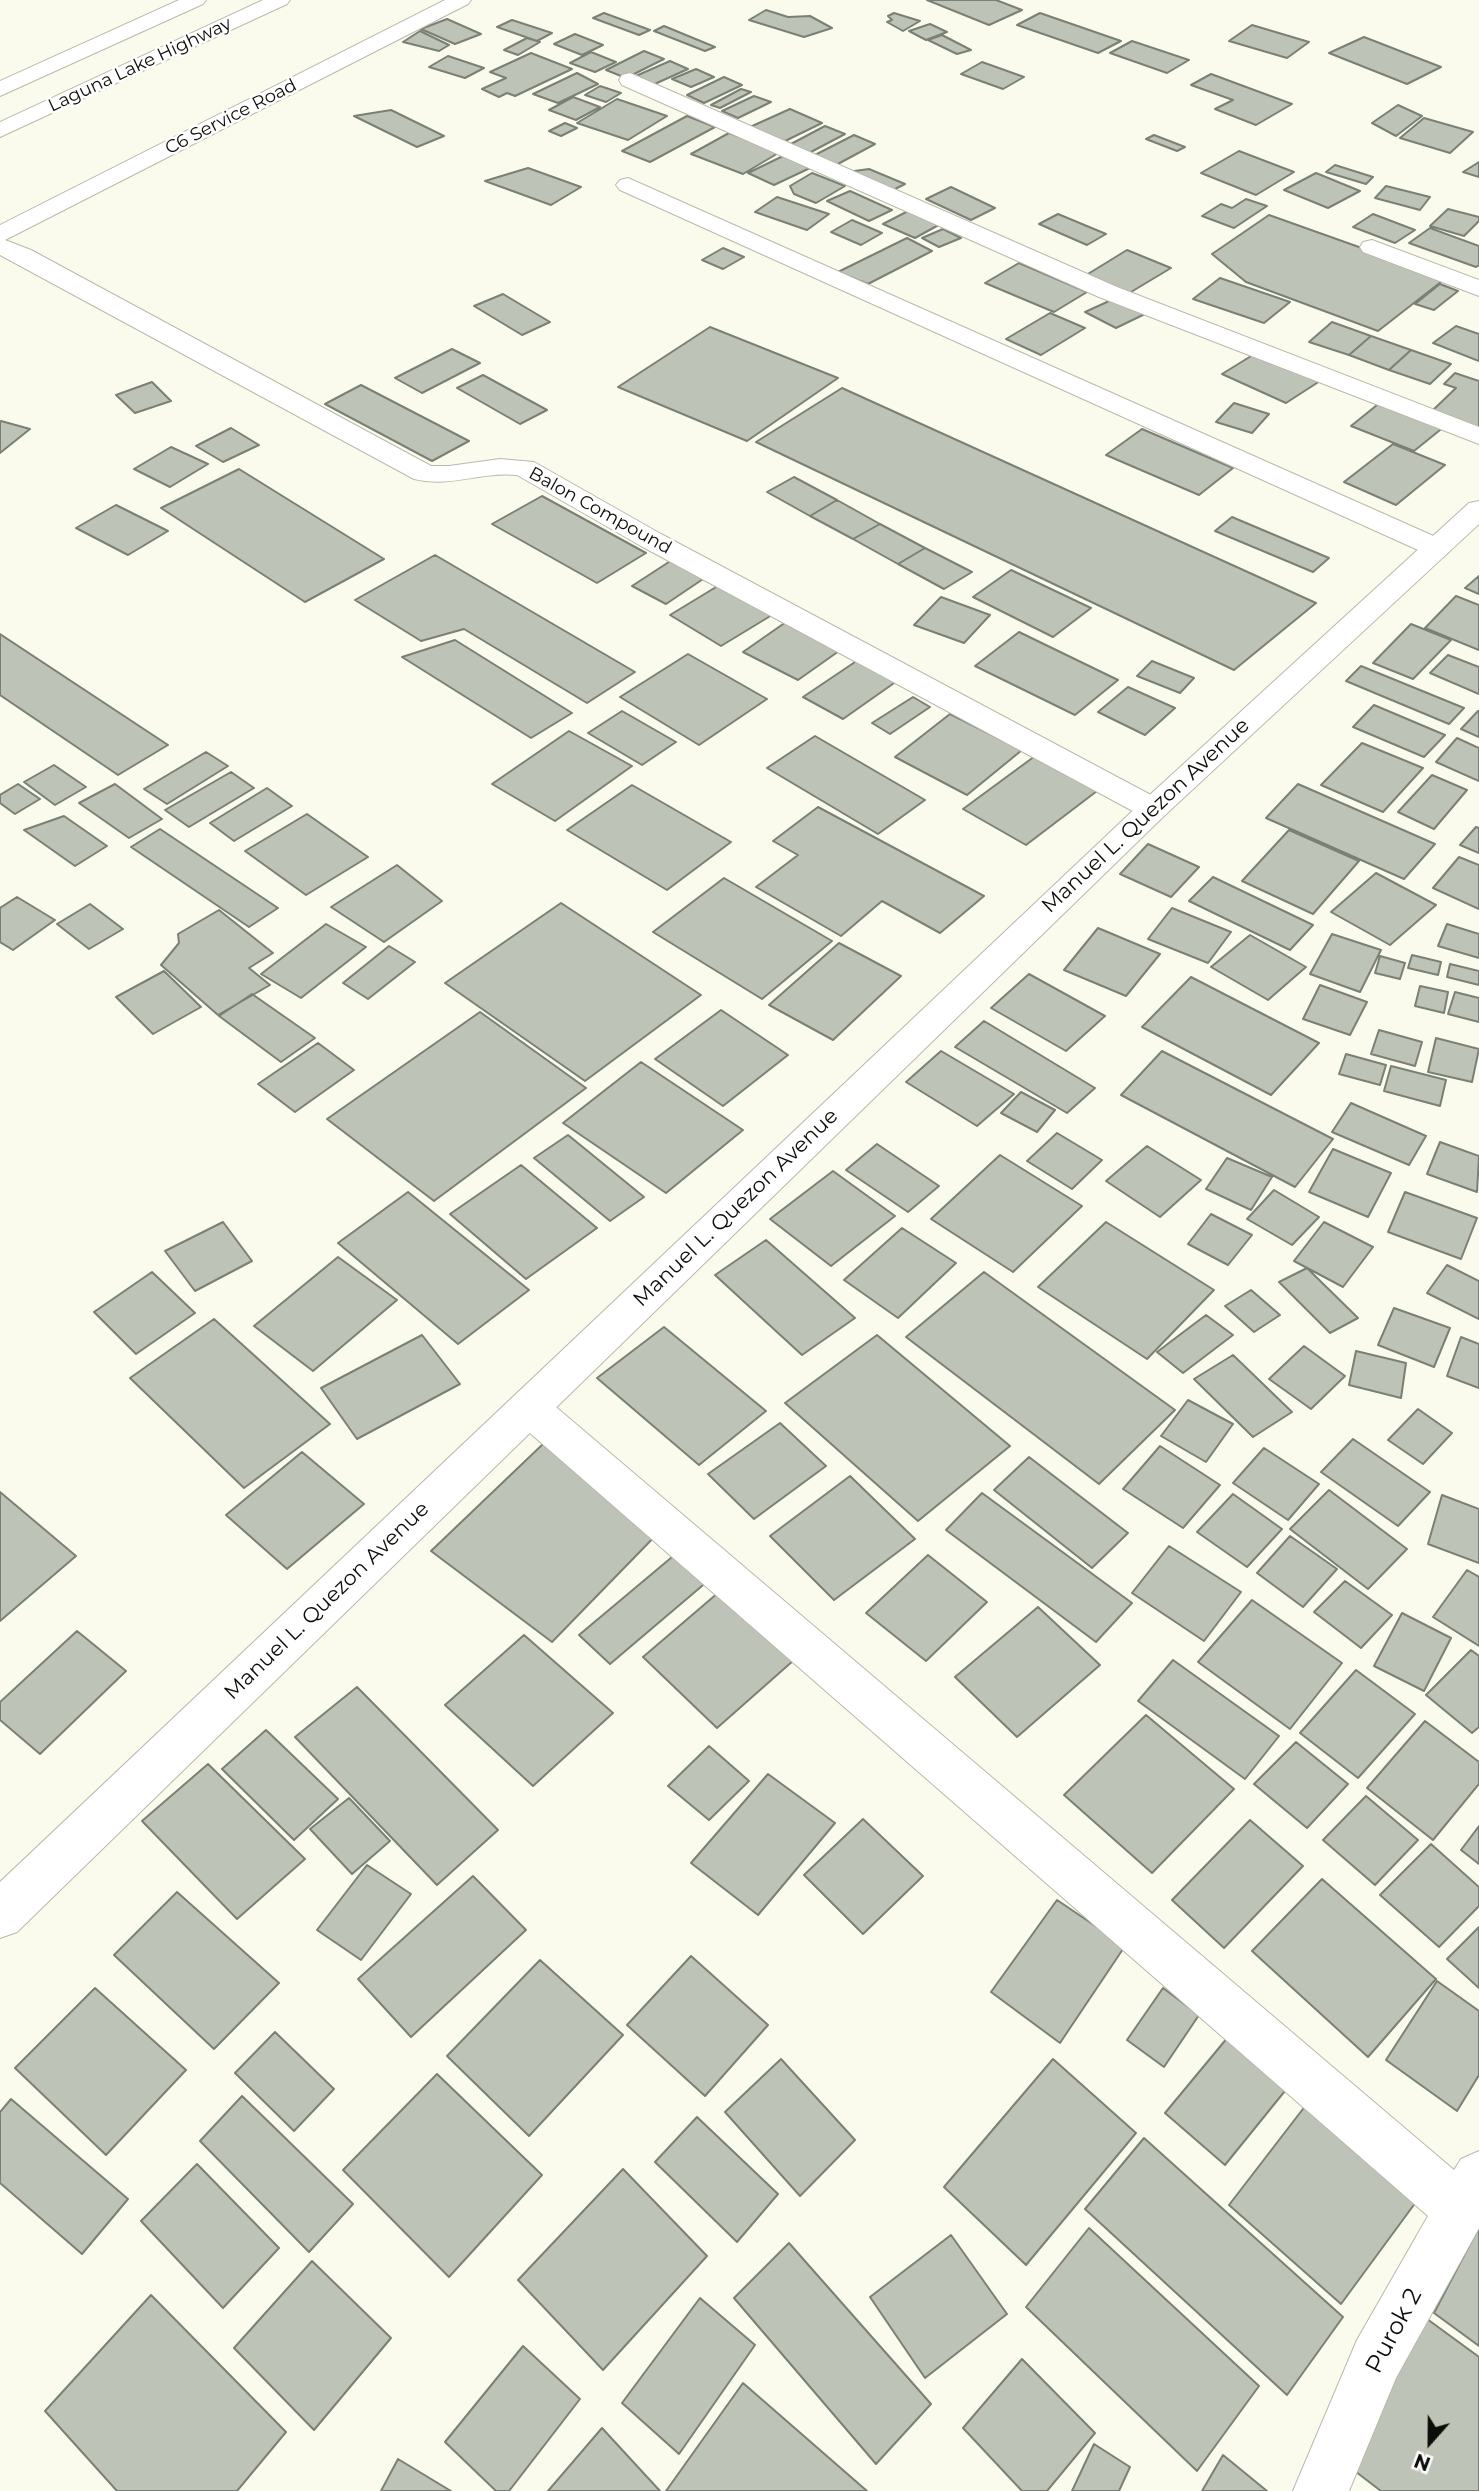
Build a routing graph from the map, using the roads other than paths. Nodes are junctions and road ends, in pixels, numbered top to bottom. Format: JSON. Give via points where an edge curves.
{"nodes":[{"id":1,"x":196,"y":0,"type":"edge"},
{"id":2,"x":280,"y":0,"type":"edge"},
{"id":3,"x":461,"y":0,"type":"edge"},
{"id":4,"x":629,"y":80,"type":"dead end"},
{"id":5,"x":0,"y":89,"type":"edge"},
{"id":6,"x":0,"y":130,"type":"edge"},
{"id":7,"x":628,"y":185,"type":"dead end"},
{"id":8,"x":0,"y":234,"type":"edge"},
{"id":9,"x":0,"y":246,"type":"edge"},
{"id":10,"x":1372,"y":247,"type":"dead end"},
{"id":11,"x":1479,"y":289,"type":"edge"},
{"id":12,"x":1479,"y":436,"type":"edge"},
{"id":13,"x":1479,"y":509,"type":"edge"},
{"id":14,"x":1437,"y":548,"type":"junction"},
{"id":15,"x":1153,"y":808,"type":"junction"},
{"id":16,"x":529,"y":1408,"type":"junction"},
{"id":17,"x":3,"y":1907,"type":"edge"},
{"id":18,"x":1469,"y":2193,"type":"edge"},
{"id":19,"x":1321,"y":2491,"type":"edge"}],
"edges":[{"from":1,"to":5,"type":"street","name":"Laguna Lake Highway"},
{"from":2,"to":6,"type":"street","name":"Laguna Lake Highway"},
{"from":3,"to":8,"type":"street","name":"C6 Service Road"},
{"from":4,"to":12,"type":"street","via":[[1108,292]]},
{"from":7,"to":14,"type":"street"},
{"from":9,"to":15,"type":"street","name":"Balon Compound","via":[[424,473],[524,468]]},
{"from":10,"to":11,"type":"street"},
{"from":13,"to":14,"type":"street","name":"Manuel L. Quezon Avenue"},
{"from":14,"to":15,"type":"street","name":"Manuel L. Quezon Avenue"},
{"from":15,"to":16,"type":"street","name":"Manuel L. Quezon Avenue"},
{"from":16,"to":17,"type":"street","name":"Manuel L. Quezon Avenue"},
{"from":16,"to":18,"type":"street"},
{"from":18,"to":19,"type":"street","name":"Purok 2","via":[[1376,2359]]}]}
